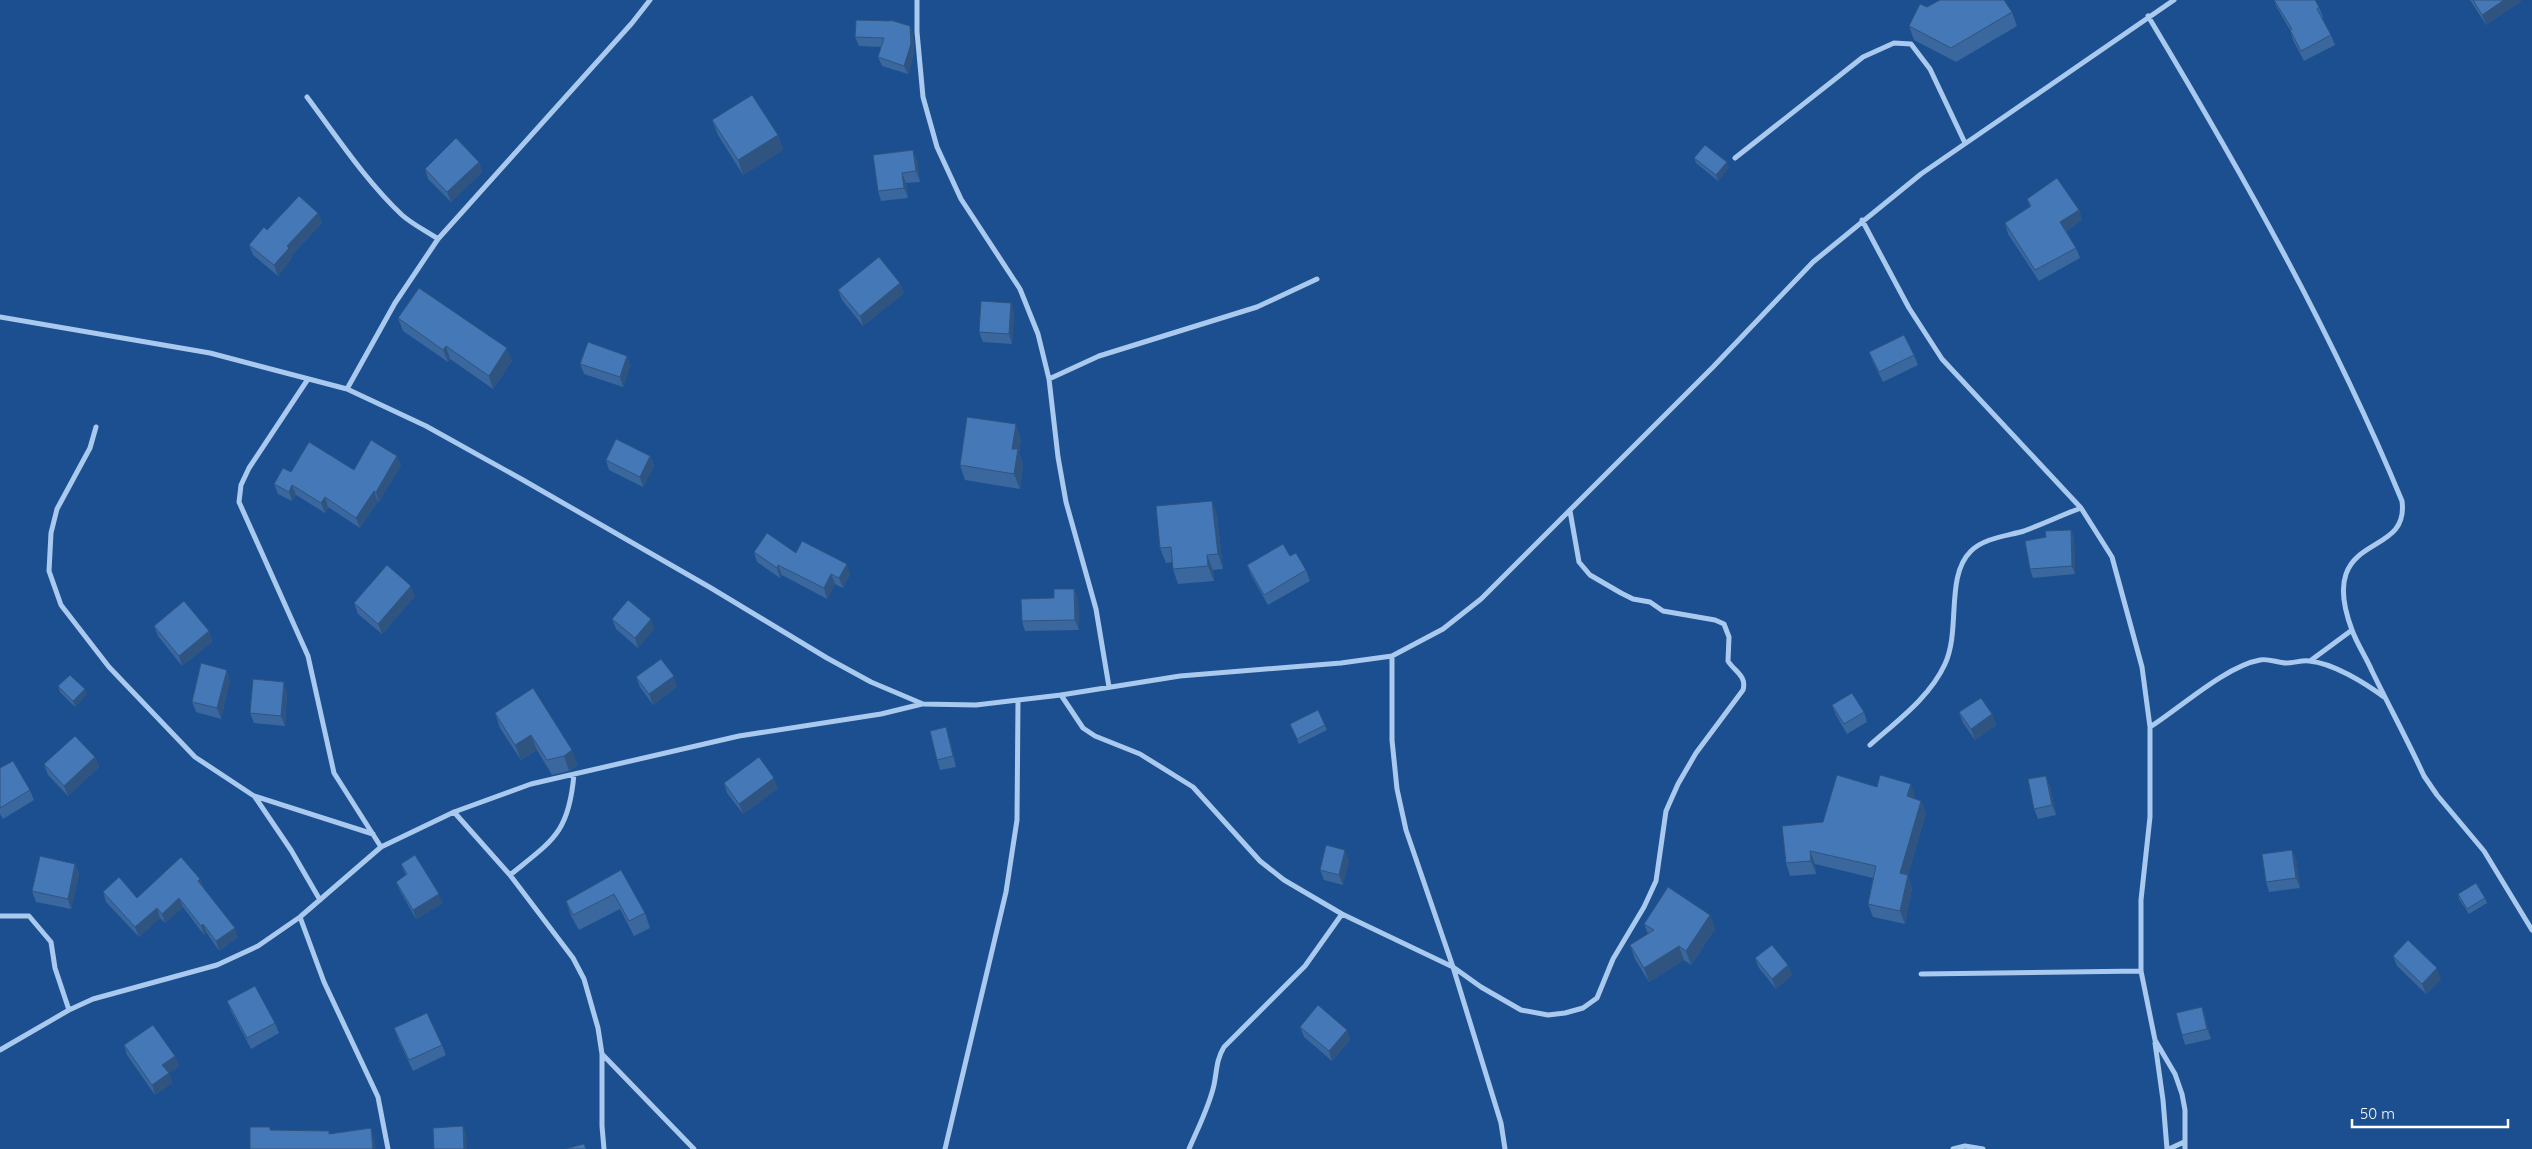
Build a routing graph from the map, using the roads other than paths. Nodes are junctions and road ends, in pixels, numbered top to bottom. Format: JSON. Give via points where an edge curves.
{"nodes":[{"id":1,"x":650,"y":0,"type":"edge"},
{"id":2,"x":917,"y":0,"type":"edge"},
{"id":3,"x":2174,"y":0,"type":"edge"},
{"id":4,"x":2148,"y":16,"type":"junction"},
{"id":5,"x":307,"y":97,"type":"dead end"},
{"id":6,"x":1965,"y":143,"type":"junction"},
{"id":7,"x":1735,"y":158,"type":"dead end"},
{"id":8,"x":1862,"y":220,"type":"junction"},
{"id":9,"x":438,"y":239,"type":"junction"},
{"id":10,"x":1317,"y":280,"type":"dead end"},
{"id":11,"x":0,"y":317,"type":"edge"},
{"id":12,"x":308,"y":379,"type":"junction"},
{"id":13,"x":1049,"y":379,"type":"junction"},
{"id":14,"x":348,"y":389,"type":"junction"},
{"id":15,"x":96,"y":427,"type":"dead end"},
{"id":16,"x":2081,"y":508,"type":"junction"},
{"id":17,"x":1570,"y":511,"type":"junction"},
{"id":18,"x":2352,"y":630,"type":"junction"},
{"id":19,"x":1392,"y":656,"type":"junction"},
{"id":20,"x":2310,"y":661,"type":"junction"},
{"id":21,"x":1109,"y":687,"type":"junction"},
{"id":22,"x":1061,"y":695,"type":"junction"},
{"id":23,"x":2386,"y":699,"type":"junction"},
{"id":24,"x":1018,"y":701,"type":"junction"},
{"id":25,"x":923,"y":704,"type":"junction"},
{"id":26,"x":2150,"y":727,"type":"junction"},
{"id":27,"x":1870,"y":745,"type":"dead end"},
{"id":28,"x":574,"y":774,"type":"junction"},
{"id":29,"x":254,"y":796,"type":"junction"},
{"id":30,"x":454,"y":812,"type":"junction"},
{"id":31,"x":373,"y":834,"type":"junction"},
{"id":32,"x":381,"y":846,"type":"junction"},
{"id":33,"x":510,"y":875,"type":"junction"},
{"id":34,"x":320,"y":900,"type":"junction"},
{"id":35,"x":1342,"y":914,"type":"junction"},
{"id":36,"x":0,"y":916,"type":"edge"},
{"id":37,"x":300,"y":917,"type":"junction"},
{"id":38,"x":2532,"y":930,"type":"edge"},
{"id":39,"x":1453,"y":967,"type":"junction"},
{"id":40,"x":2140,"y":971,"type":"junction"},
{"id":41,"x":1921,"y":974,"type":"dead end"},
{"id":42,"x":69,"y":1010,"type":"junction"},
{"id":43,"x":2155,"y":1040,"type":"junction"},
{"id":44,"x":0,"y":1050,"type":"edge"},
{"id":45,"x":602,"y":1054,"type":"junction"},
{"id":46,"x":2184,"y":1142,"type":"junction"},
{"id":47,"x":388,"y":1149,"type":"edge"},
{"id":48,"x":604,"y":1149,"type":"edge"},
{"id":49,"x":694,"y":1149,"type":"edge"},
{"id":50,"x":945,"y":1149,"type":"edge"},
{"id":51,"x":1189,"y":1149,"type":"edge"},
{"id":52,"x":1505,"y":1149,"type":"edge"},
{"id":53,"x":1954,"y":1149,"type":"edge"},
{"id":54,"x":1983,"y":1149,"type":"edge"},
{"id":55,"x":2168,"y":1149,"type":"edge"},
{"id":56,"x":2185,"y":1149,"type":"edge"}],
"edges":[{"from":1,"to":9,"type":"street"},
{"from":2,"to":13,"type":"street","via":[[923,96],[937,147],[961,199],[1020,289],[1038,334]]},
{"from":3,"to":4,"type":"street"},
{"from":4,"to":6,"type":"street"},
{"from":4,"to":18,"type":"street","via":[[2288,260],[2350,383],[2402,501],[2404,514],[2400,525],[2355,559],[2346,573],[2343,591]]},
{"from":5,"to":9,"type":"street","via":[[389,202]]},
{"from":6,"to":7,"type":"street","via":[[1930,69],[1911,44],[1894,43],[1863,57]]},
{"from":6,"to":8,"type":"street"},
{"from":8,"to":16,"type":"street","via":[[1909,308],[1942,359]]},
{"from":8,"to":17,"type":"street","via":[[1813,262]]},
{"from":9,"to":14,"type":"street","via":[[395,303]]},
{"from":10,"to":13,"type":"street","via":[[1257,307],[1099,356]]},
{"from":11,"to":12,"type":"street","via":[[210,353]]},
{"from":12,"to":14,"type":"street"},
{"from":12,"to":31,"type":"street","via":[[249,468],[240,485],[239,502],[308,656],[334,773]]},
{"from":13,"to":21,"type":"street","via":[[1066,502],[1096,609]]},
{"from":14,"to":25,"type":"street","via":[[426,426],[515,475],[827,658],[871,682]]},
{"from":15,"to":29,"type":"street","via":[[90,448],[57,510],[51,533],[49,571],[61,605],[109,666],[195,757]]},
{"from":16,"to":26,"type":"street","via":[[2112,557],[2142,667]]},
{"from":16,"to":27,"type":"street","via":[[1982,544],[1964,559],[1958,574],[1952,644],[1945,664],[1932,687]]},
{"from":17,"to":19,"type":"street","via":[[1481,599],[1443,629]]},
{"from":17,"to":39,"type":"street","via":[[1579,562],[1590,575],[1633,599],[1650,602],[1663,611],[1724,624],[1729,637],[1728,660],[1745,684],[1678,784],[1666,811],[1656,881],[1613,959],[1597,998],[1582,1008],[1565,1013],[1548,1015],[1521,1010]]},
{"from":18,"to":20,"type":"street"},
{"from":18,"to":23,"type":"street"},
{"from":19,"to":21,"type":"street","via":[[1180,676]]},
{"from":19,"to":39,"type":"street","via":[[1392,740],[1397,789],[1412,847]]},
{"from":20,"to":23,"type":"street","via":[[2350,675]]},
{"from":20,"to":26,"type":"street","via":[[2285,663],[2261,660],[2241,667],[2219,678]]},
{"from":21,"to":22,"type":"street"},
{"from":22,"to":24,"type":"street"},
{"from":22,"to":35,"type":"street","via":[[1083,728],[1171,771],[1193,787],[1260,861],[1284,880]]},
{"from":23,"to":38,"type":"street","via":[[2424,776],[2484,851]]},
{"from":24,"to":25,"type":"street","via":[[976,705]]},
{"from":24,"to":50,"type":"street","via":[[1017,820],[1006,892]]},
{"from":25,"to":28,"type":"street","via":[[881,714],[739,736]]},
{"from":26,"to":40,"type":"street","via":[[2150,817],[2141,900]]},
{"from":28,"to":30,"type":"street","via":[[531,784]]},
{"from":28,"to":33,"type":"street","via":[[566,818],[556,835]]},
{"from":29,"to":31,"type":"street"},
{"from":29,"to":34,"type":"street"},
{"from":30,"to":32,"type":"street"},
{"from":30,"to":33,"type":"street"},
{"from":31,"to":32,"type":"street"},
{"from":32,"to":34,"type":"street"},
{"from":33,"to":45,"type":"street","via":[[574,958],[584,979]]},
{"from":34,"to":37,"type":"street"},
{"from":35,"to":39,"type":"street"},
{"from":35,"to":51,"type":"street","via":[[1304,966],[1224,1047],[1217,1058],[1214,1085],[1206,1110]]},
{"from":36,"to":42,"type":"street","via":[[28,916],[51,942],[55,968]]},
{"from":37,"to":42,"type":"street","via":[[258,946],[217,965],[93,998]]},
{"from":37,"to":47,"type":"street","via":[[324,982],[378,1096]]},
{"from":39,"to":52,"type":"street","via":[[1501,1123]]},
{"from":40,"to":41,"type":"street"},
{"from":40,"to":43,"type":"street"},
{"from":42,"to":44,"type":"street"},
{"from":43,"to":46,"type":"street","via":[[2175,1074],[2182,1094]]},
{"from":43,"to":55,"type":"street"},
{"from":45,"to":48,"type":"street"},
{"from":45,"to":49,"type":"street"},
{"from":46,"to":55,"type":"street"},
{"from":46,"to":56,"type":"street"},
{"from":53,"to":54,"type":"street","via":[[1965,1146]]}]}
